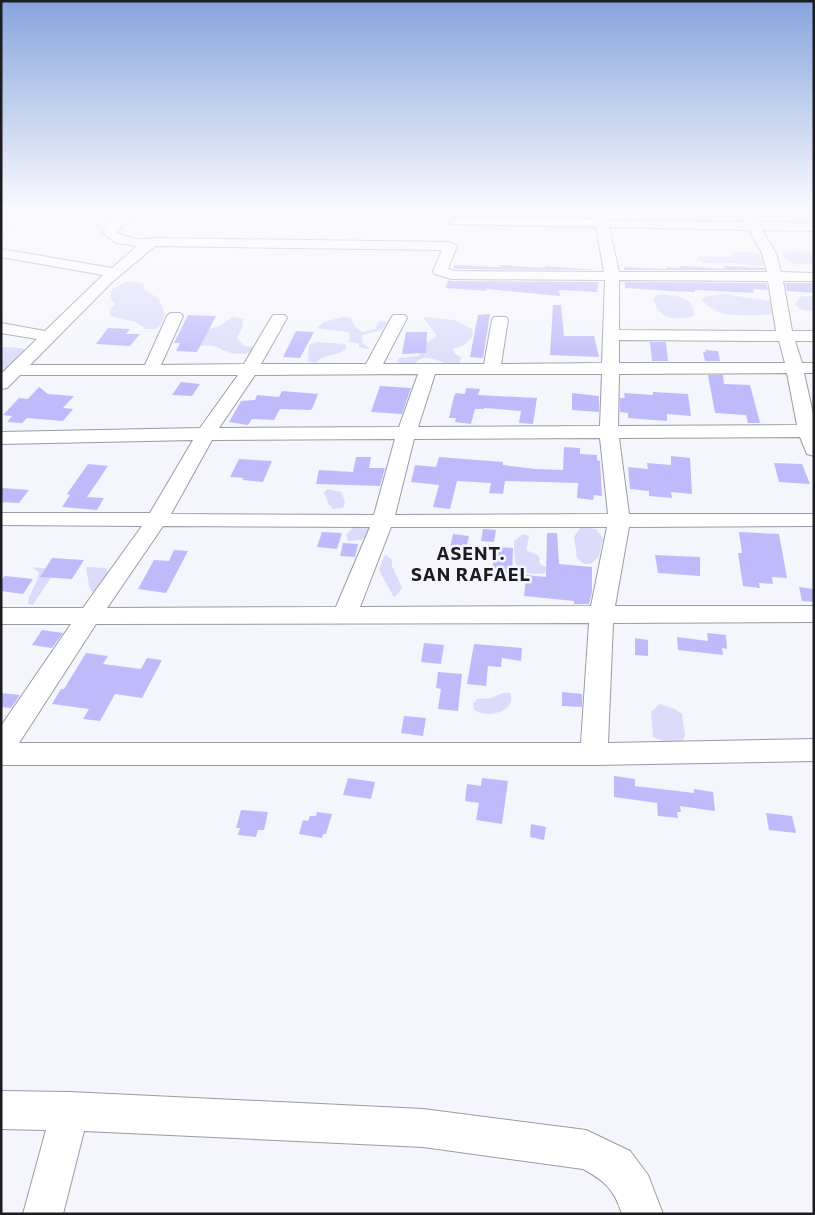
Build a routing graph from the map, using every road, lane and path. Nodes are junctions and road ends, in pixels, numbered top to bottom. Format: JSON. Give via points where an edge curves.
{"nodes":[{"id":1,"x":75,"y":267,"type":"edge"},
{"id":2,"x":123,"y":267,"type":"edge"},
{"id":3,"x":442,"y":267,"type":"edge"},
{"id":4,"x":611,"y":267,"type":"edge"},
{"id":5,"x":773,"y":267,"type":"edge"},
{"id":6,"x":115,"y":274,"type":"junction"},
{"id":7,"x":612,"y":276,"type":"junction"},
{"id":8,"x":814,"y":277,"type":"edge"},
{"id":9,"x":776,"y":278,"type":"junction"},
{"id":10,"x":175,"y":316,"type":"dead end"},
{"id":11,"x":279,"y":318,"type":"dead end"},
{"id":12,"x":399,"y":318,"type":"dead end"},
{"id":13,"x":500,"y":320,"type":"dead end"},
{"id":14,"x":1,"y":328,"type":"edge"},
{"id":15,"x":613,"y":335,"type":"junction"},
{"id":16,"x":785,"y":335,"type":"junction"},
{"id":17,"x":814,"y":336,"type":"edge"},
{"id":18,"x":50,"y":337,"type":"junction"},
{"id":19,"x":795,"y":368,"type":"junction"},
{"id":20,"x":814,"y":368,"type":"edge"},
{"id":21,"x":151,"y":369,"type":"junction"},
{"id":22,"x":372,"y":369,"type":"junction"},
{"id":23,"x":492,"y":369,"type":"junction"},
{"id":24,"x":611,"y":369,"type":"junction"},
{"id":25,"x":14,"y":370,"type":"junction"},
{"id":26,"x":250,"y":370,"type":"junction"},
{"id":27,"x":428,"y":370,"type":"junction"},
{"id":28,"x":1,"y":384,"type":"edge"},
{"id":29,"x":609,"y":433,"type":"junction"},
{"id":30,"x":206,"y":434,"type":"junction"},
{"id":31,"x":406,"y":434,"type":"junction"},
{"id":32,"x":1,"y":438,"type":"edge"},
{"id":33,"x":812,"y":438,"type":"edge"},
{"id":34,"x":1,"y":519,"type":"edge"},
{"id":35,"x":814,"y":520,"type":"edge"},
{"id":36,"x":156,"y":521,"type":"junction"},
{"id":37,"x":383,"y":521,"type":"junction"},
{"id":38,"x":619,"y":521,"type":"junction"},
{"id":39,"x":814,"y":614,"type":"edge"},
{"id":40,"x":90,"y":615,"type":"junction"},
{"id":41,"x":346,"y":615,"type":"junction"},
{"id":42,"x":1,"y":616,"type":"edge"},
{"id":43,"x":601,"y":616,"type":"junction"},
{"id":44,"x":1,"y":748,"type":"edge"},
{"id":45,"x":814,"y":750,"type":"edge"},
{"id":46,"x":1,"y":754,"type":"edge"},
{"id":47,"x":594,"y":754,"type":"junction"},
{"id":48,"x":1,"y":1110,"type":"edge"},
{"id":49,"x":70,"y":1111,"type":"junction"},
{"id":50,"x":43,"y":1214,"type":"edge"},
{"id":51,"x":643,"y":1214,"type":"edge"}],
"edges":[{"from":1,"to":6,"type":"street"},
{"from":2,"to":6,"type":"street"},
{"from":3,"to":7,"type":"street","via":[[440,271],[451,275]]},
{"from":4,"to":7,"type":"street"},
{"from":5,"to":9,"type":"street"},
{"from":6,"to":18,"type":"street"},
{"from":7,"to":9,"type":"street"},
{"from":7,"to":15,"type":"street"},
{"from":8,"to":9,"type":"street"},
{"from":9,"to":16,"type":"street"},
{"from":10,"to":21,"type":"street"},
{"from":11,"to":26,"type":"street"},
{"from":12,"to":22,"type":"street"},
{"from":13,"to":23,"type":"street"},
{"from":14,"to":18,"type":"street"},
{"from":15,"to":16,"type":"street"},
{"from":15,"to":24,"type":"street"},
{"from":16,"to":17,"type":"street"},
{"from":16,"to":19,"type":"street"},
{"from":18,"to":25,"type":"street"},
{"from":19,"to":20,"type":"street"},
{"from":19,"to":24,"type":"street"},
{"from":19,"to":33,"type":"street"},
{"from":21,"to":25,"type":"street"},
{"from":21,"to":26,"type":"street"},
{"from":22,"to":26,"type":"street"},
{"from":22,"to":27,"type":"street"},
{"from":23,"to":24,"type":"street"},
{"from":23,"to":27,"type":"street"},
{"from":24,"to":29,"type":"street"},
{"from":25,"to":28,"type":"street"},
{"from":26,"to":30,"type":"street"},
{"from":27,"to":31,"type":"street"},
{"from":29,"to":31,"type":"street"},
{"from":29,"to":33,"type":"street"},
{"from":29,"to":38,"type":"street"},
{"from":30,"to":31,"type":"street"},
{"from":30,"to":32,"type":"street"},
{"from":30,"to":36,"type":"street"},
{"from":31,"to":37,"type":"street"},
{"from":34,"to":36,"type":"street"},
{"from":35,"to":38,"type":"street"},
{"from":36,"to":37,"type":"street"},
{"from":36,"to":40,"type":"street"},
{"from":37,"to":38,"type":"street"},
{"from":37,"to":41,"type":"street"},
{"from":38,"to":43,"type":"street"},
{"from":39,"to":43,"type":"street"},
{"from":40,"to":41,"type":"street"},
{"from":40,"to":42,"type":"street"},
{"from":40,"to":44,"type":"street"},
{"from":41,"to":43,"type":"street"},
{"from":43,"to":47,"type":"street"},
{"from":45,"to":47,"type":"street"},
{"from":46,"to":47,"type":"street"},
{"from":48,"to":49,"type":"street"},
{"from":49,"to":50,"type":"street"},
{"from":49,"to":51,"type":"street","via":[[423,1128],[586,1150],[616,1165],[634,1188]]}]}
